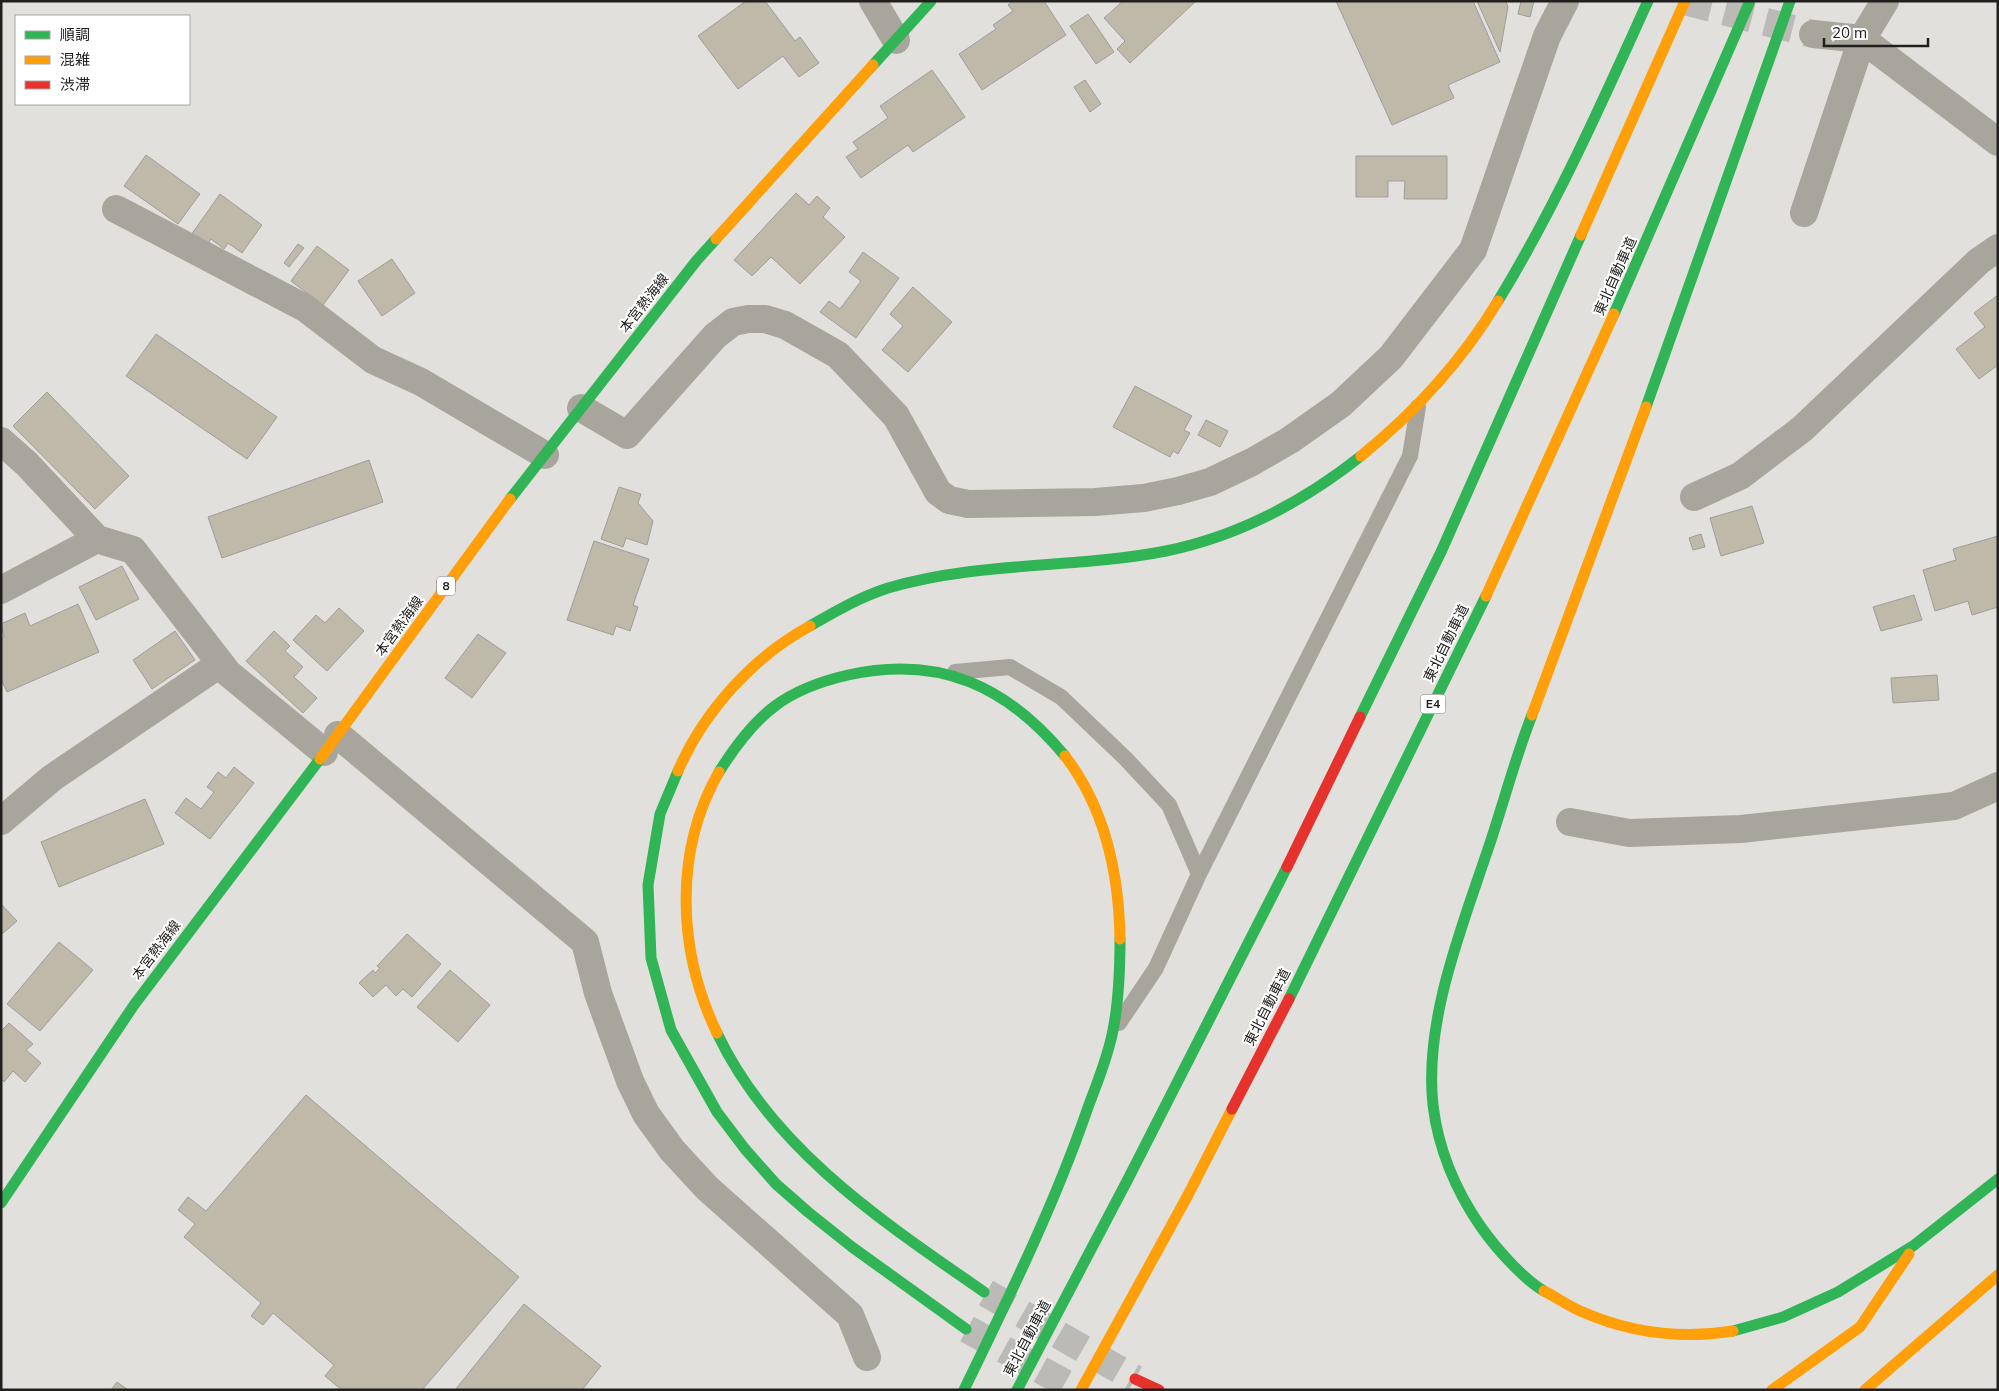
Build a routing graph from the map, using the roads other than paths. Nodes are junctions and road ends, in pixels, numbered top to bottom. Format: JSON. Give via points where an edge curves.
{"nodes":[{"id":1,"x":872,"y":1,"type":"edge"},
{"id":2,"x":931,"y":1,"type":"edge"},
{"id":3,"x":1565,"y":1,"type":"edge"},
{"id":4,"x":1648,"y":1,"type":"edge"},
{"id":5,"x":1685,"y":1,"type":"edge"},
{"id":6,"x":1750,"y":1,"type":"edge"},
{"id":7,"x":1790,"y":1,"type":"edge"},
{"id":8,"x":1885,"y":1,"type":"edge"},
{"id":9,"x":1813,"y":34,"type":"tunnel mouth"},
{"id":10,"x":1862,"y":39,"type":"junction"},
{"id":11,"x":896,"y":40,"type":"junction"},
{"id":12,"x":1998,"y":142,"type":"edge"},
{"id":13,"x":116,"y":210,"type":"dead end"},
{"id":14,"x":1804,"y":213,"type":"dead end"},
{"id":15,"x":1998,"y":248,"type":"edge"},
{"id":16,"x":1419,"y":405,"type":"junction"},
{"id":17,"x":581,"y":408,"type":"junction"},
{"id":18,"x":1,"y":441,"type":"edge"},
{"id":19,"x":545,"y":455,"type":"junction"},
{"id":20,"x":1694,"y":498,"type":"dead end"},
{"id":21,"x":97,"y":539,"type":"junction"},
{"id":22,"x":1,"y":590,"type":"edge"},
{"id":23,"x":220,"y":664,"type":"junction"},
{"id":24,"x":946,"y":672,"type":"junction"},
{"id":25,"x":331,"y":743,"type":"junction"},
{"id":26,"x":1998,"y":786,"type":"edge"},
{"id":27,"x":1,"y":821,"type":"edge"},
{"id":28,"x":1570,"y":822,"type":"dead end"},
{"id":29,"x":1199,"y":874,"type":"junction"},
{"id":30,"x":1113,"y":1031,"type":"junction"},
{"id":31,"x":1998,"y":1179,"type":"edge"},
{"id":32,"x":1,"y":1203,"type":"edge"},
{"id":33,"x":1914,"y":1246,"type":"junction"},
{"id":34,"x":1998,"y":1275,"type":"edge"},
{"id":35,"x":984,"y":1292,"type":"tunnel mouth"},
{"id":36,"x":966,"y":1329,"type":"tunnel mouth"},
{"id":37,"x":867,"y":1357,"type":"dead end"},
{"id":38,"x":1135,"y":1380,"type":"tunnel mouth"},
{"id":39,"x":964,"y":1390,"type":"edge"},
{"id":40,"x":1017,"y":1390,"type":"edge"},
{"id":41,"x":1081,"y":1390,"type":"edge"},
{"id":42,"x":1159,"y":1390,"type":"edge"},
{"id":43,"x":1772,"y":1390,"type":"edge"},
{"id":44,"x":1865,"y":1390,"type":"edge"}],
"edges":[{"from":1,"to":11,"type":"street"},
{"from":2,"to":11,"type":"main road","name":"本宮熱海線","number":"8"},
{"from":3,"to":17,"type":"street","via":[[1547,36],[1473,250],[1390,357],[1341,404],[1290,440],[1210,482],[1144,498],[1095,502],[968,504],[949,500],[938,492],[896,416],[838,356],[766,318],[733,322],[715,336],[627,435]]},
{"from":4,"to":16,"type":"main road","via":[[1570,170],[1503,294],[1461,357]]},
{"from":5,"to":40,"type":"main road","name":"東北自動車道","via":[[1441,552],[1257,928],[1128,1182]]},
{"from":6,"to":41,"type":"main road","name":"東北自動車道","number":"E4","via":[[1495,577],[1306,964],[1188,1195]]},
{"from":7,"to":33,"type":"main road","via":[[1665,357],[1520,746],[1441,999],[1433,1058],[1433,1105],[1444,1156],[1466,1204],[1496,1248],[1539,1288],[1584,1313],[1634,1330],[1685,1335],[1731,1331],[1783,1316],[1838,1292]]},
{"from":8,"to":10,"type":"street"},
{"from":9,"to":10,"type":"street"},
{"from":10,"to":12,"type":"street"},
{"from":10,"to":14,"type":"street"},
{"from":11,"to":17,"type":"main road","name":"本宮熱海線","number":"8","via":[[697,260]]},
{"from":13,"to":19,"type":"street","via":[[305,308],[373,360],[420,382]]},
{"from":15,"to":20,"type":"street","via":[[1979,261],[1802,429],[1740,476]]},
{"from":16,"to":29,"type":"lane","via":[[1410,456]]},
{"from":16,"to":36,"type":"main road","via":[[1352,463],[1306,496],[1257,522],[1212,540],[1118,558],[944,574],[856,600],[780,644],[751,669],[721,699],[695,735],[674,773],[657,820],[649,863],[647,904],[658,992],[676,1045],[707,1098],[745,1148],[785,1192],[842,1239]]},
{"from":17,"to":19,"type":"main road","name":"本宮熱海線","number":"8"},
{"from":18,"to":21,"type":"street"},
{"from":19,"to":25,"type":"main road","name":"本宮熱海線","number":"8"},
{"from":21,"to":22,"type":"street"},
{"from":21,"to":23,"type":"street","via":[[133,550]]},
{"from":23,"to":25,"type":"street","via":[[228,673]]},
{"from":23,"to":27,"type":"street","via":[[52,778]]},
{"from":24,"to":29,"type":"lane","via":[[1010,667],[1061,697],[1169,804]]},
{"from":24,"to":30,"type":"main road","via":[[988,688],[1021,709],[1069,759],[1087,790],[1104,830],[1115,873],[1119,972]]},
{"from":24,"to":35,"type":"main road","via":[[904,668],[860,671],[816,684],[778,703],[753,726],[722,764],[704,799],[686,877],[686,914],[701,994],[720,1042],[744,1084],[818,1167],[928,1254]]},
{"from":25,"to":32,"type":"main road","name":"本宮熱海線","number":"8","via":[[134,1005]]},
{"from":25,"to":37,"type":"street","via":[[585,942],[598,993],[630,1081],[651,1121],[707,1188],[850,1315]]},
{"from":26,"to":28,"type":"street","via":[[1954,806],[1741,829],[1629,833]]},
{"from":29,"to":30,"type":"lane","via":[[1156,968]]},
{"from":30,"to":39,"type":"main road","via":[[1080,1133],[1014,1286]]},
{"from":31,"to":33,"type":"main road"},
{"from":33,"to":43,"type":"main road","via":[[1860,1328]]},
{"from":34,"to":44,"type":"main road"},
{"from":38,"to":42,"type":"main road"}]}
